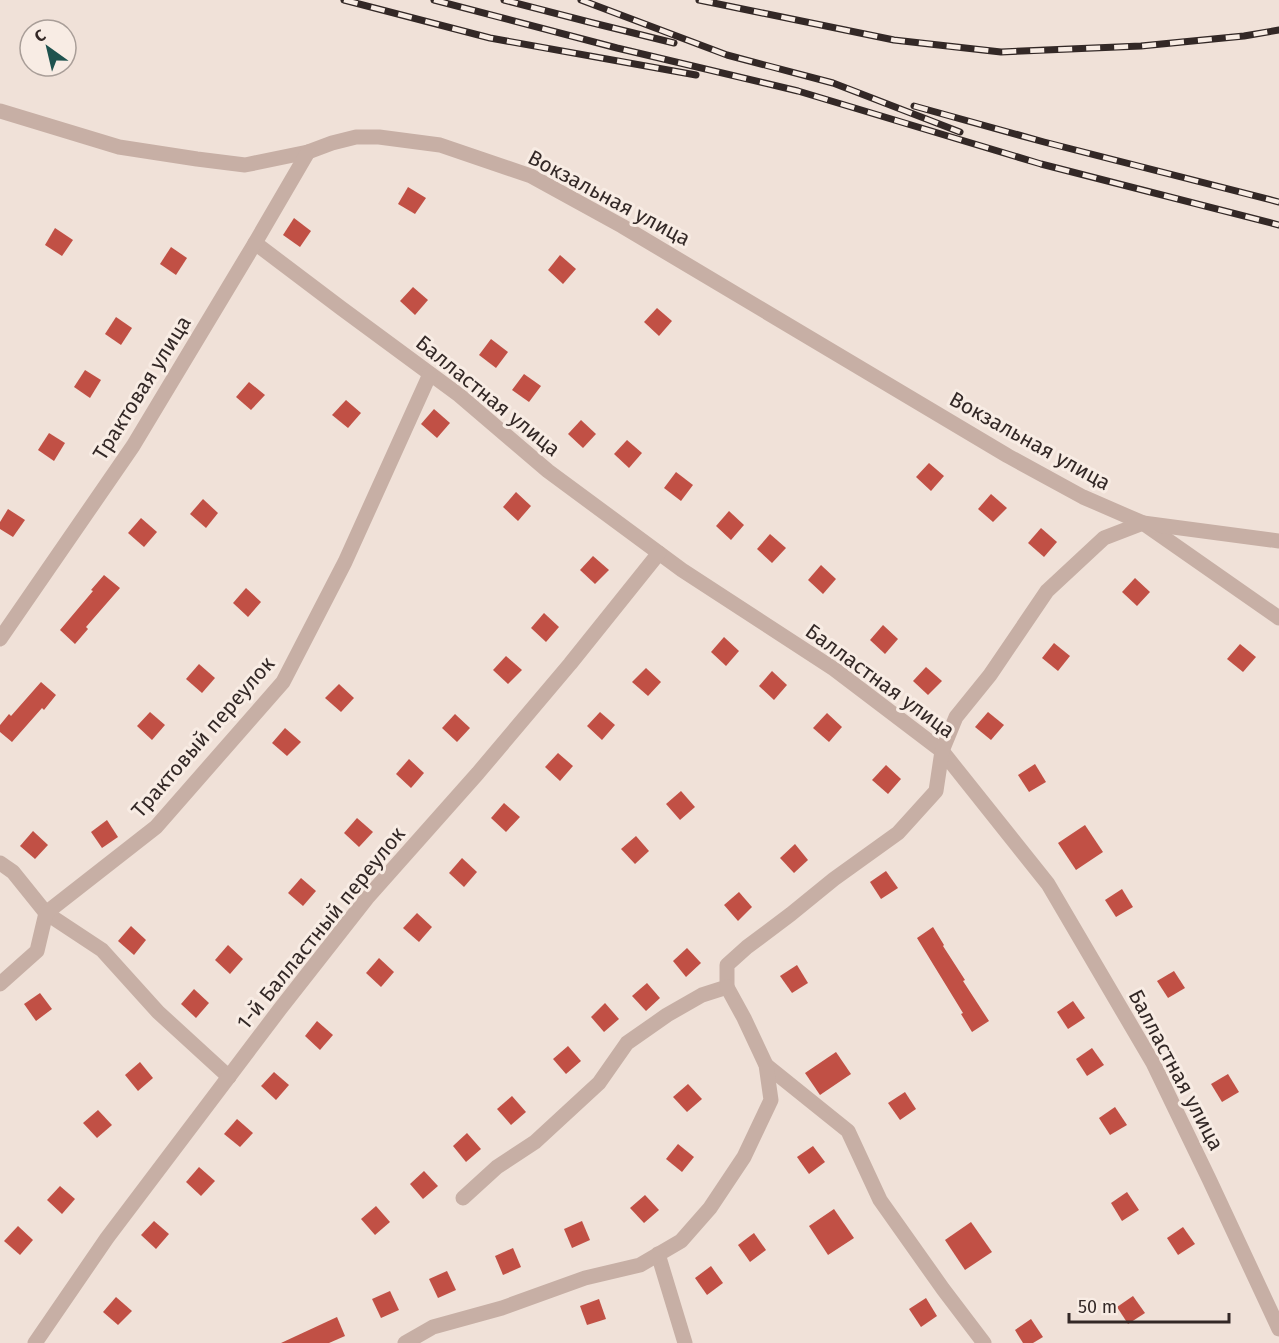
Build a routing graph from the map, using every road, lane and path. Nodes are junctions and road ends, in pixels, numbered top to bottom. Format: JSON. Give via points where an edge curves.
{"nodes":[{"id":1,"x":2,"y":115,"type":"edge"},
{"id":2,"x":308,"y":152,"type":"junction"},
{"id":3,"x":255,"y":243,"type":"junction"},
{"id":4,"x":430,"y":374,"type":"junction"},
{"id":5,"x":1143,"y":523,"type":"junction"},
{"id":6,"x":1279,"y":541,"type":"edge"},
{"id":7,"x":659,"y":553,"type":"junction"},
{"id":8,"x":1279,"y":618,"type":"edge"},
{"id":9,"x":0,"y":639,"type":"edge"},
{"id":10,"x":942,"y":751,"type":"junction"},
{"id":11,"x":0,"y":863,"type":"edge"},
{"id":12,"x":46,"y":913,"type":"junction"},
{"id":13,"x":0,"y":984,"type":"edge"},
{"id":14,"x":727,"y":987,"type":"junction"},
{"id":15,"x":766,"y":1065,"type":"junction"},
{"id":16,"x":229,"y":1077,"type":"junction"},
{"id":17,"x":463,"y":1198,"type":"dead end"},
{"id":18,"x":658,"y":1254,"type":"junction"},
{"id":19,"x":1279,"y":1329,"type":"edge"},
{"id":20,"x":35,"y":1343,"type":"edge"},
{"id":21,"x":405,"y":1343,"type":"edge"},
{"id":22,"x":685,"y":1343,"type":"edge"},
{"id":23,"x":984,"y":1343,"type":"edge"}],
"edges":[{"from":1,"to":2,"type":"street","name":"Вокзальная улица","via":[[119,147],[245,165]]},
{"from":2,"to":3,"type":"street","name":"Трактовая улица"},
{"from":2,"to":5,"type":"street","name":"Вокзальная улица","via":[[356,137],[379,138],[440,145],[531,176],[1008,456],[1083,497]]},
{"from":3,"to":4,"type":"street","name":"Балластная улица"},
{"from":3,"to":9,"type":"street","name":"Трактовая улица","via":[[133,446]]},
{"from":4,"to":7,"type":"street","name":"Балластная улица","via":[[548,471]]},
{"from":4,"to":12,"type":"street","name":"Трактовый переулок","via":[[345,562],[284,682],[156,827]]},
{"from":5,"to":6,"type":"street"},
{"from":5,"to":8,"type":"street"},
{"from":5,"to":10,"type":"street","via":[[1104,538],[1047,591],[956,717]]},
{"from":7,"to":10,"type":"street","name":"Балластная улица","via":[[834,669]]},
{"from":7,"to":16,"type":"street","name":"1-й Балластный переулок","via":[[478,773],[367,898]]},
{"from":10,"to":14,"type":"street","via":[[936,791],[898,833],[747,947],[728,965]]},
{"from":10,"to":19,"type":"street","name":"Балластная улица","via":[[1048,884],[1153,1063]]},
{"from":11,"to":12,"type":"street","via":[[13,872]]},
{"from":12,"to":13,"type":"street","via":[[37,951]]},
{"from":12,"to":16,"type":"street","via":[[102,950],[158,1012]]},
{"from":14,"to":15,"type":"street"},
{"from":14,"to":17,"type":"street","via":[[702,995],[627,1043],[599,1083],[535,1142],[497,1167]]},
{"from":15,"to":18,"type":"street","via":[[771,1100],[744,1157],[710,1208],[681,1241]]},
{"from":15,"to":23,"type":"street","via":[[848,1131],[880,1200]]},
{"from":16,"to":20,"type":"street","name":"1-й Балластный переулок","via":[[107,1238]]},
{"from":18,"to":21,"type":"street","via":[[640,1265],[585,1278],[502,1308],[433,1327]]},
{"from":18,"to":22,"type":"street"}]}
